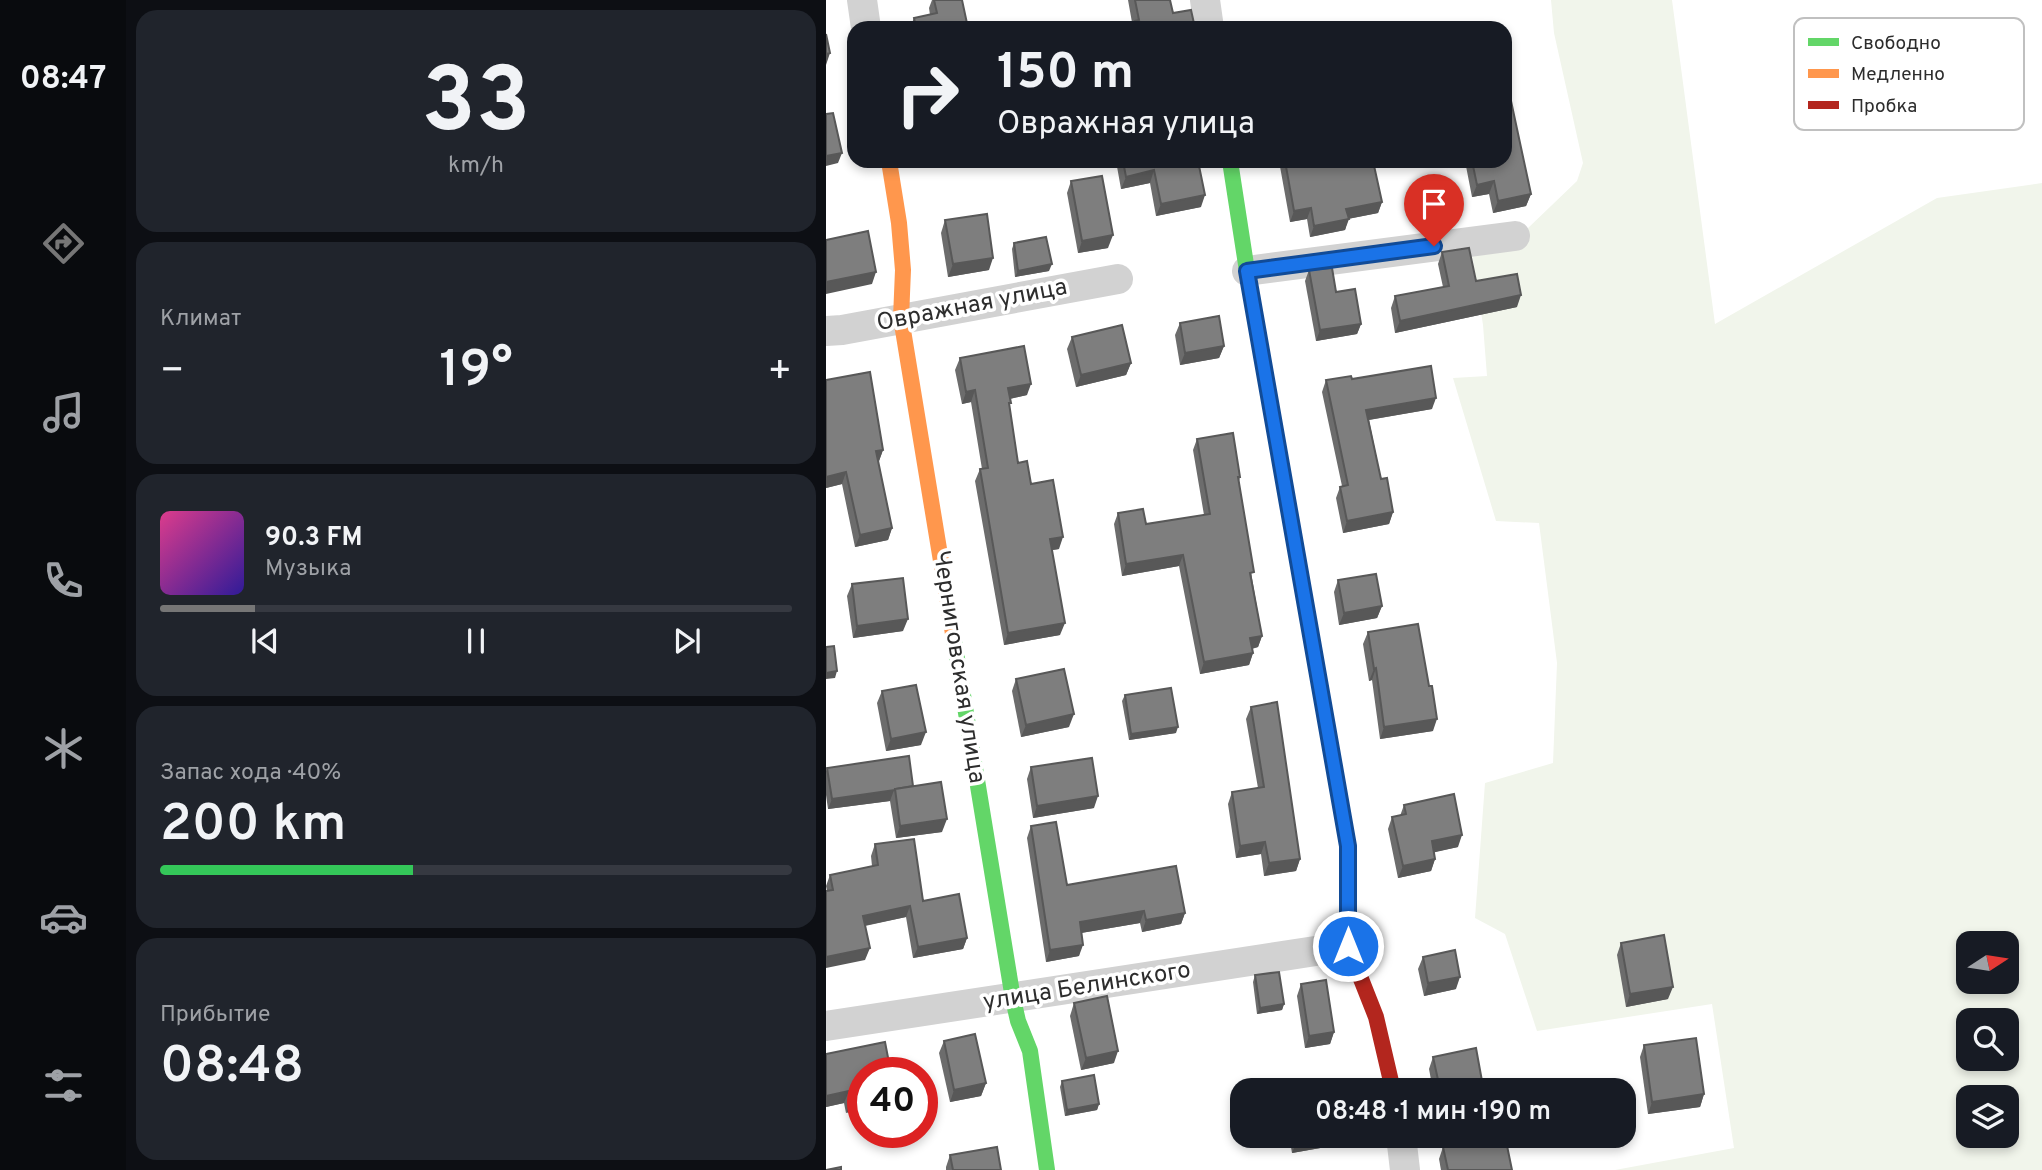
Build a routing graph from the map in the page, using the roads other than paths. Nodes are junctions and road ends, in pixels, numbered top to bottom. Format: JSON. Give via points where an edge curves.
{"nodes":[{"id":1,"x":862,"y":0,"type":"edge"},
{"id":2,"x":1205,"y":0,"type":"edge"},
{"id":3,"x":865,"y":21,"type":"edge"},
{"id":4,"x":1208,"y":21,"type":"edge"},
{"id":5,"x":890,"y":168,"type":"edge"},
{"id":6,"x":1231,"y":168,"type":"edge"},
{"id":7,"x":1515,"y":236,"type":"dead end"},
{"id":8,"x":1247,"y":271,"type":"junction"},
{"id":9,"x":1118,"y":279,"type":"dead end"},
{"id":10,"x":901,"y":318,"type":"junction"},
{"id":11,"x":826,"y":331,"type":"edge"},
{"id":12,"x":1348,"y":946,"type":"junction"},
{"id":13,"x":1013,"y":999,"type":"junction"},
{"id":14,"x":826,"y":1026,"type":"edge"},
{"id":15,"x":1389,"y":1078,"type":"edge"},
{"id":16,"x":1402,"y":1148,"type":"edge"},
{"id":17,"x":1047,"y":1170,"type":"edge"},
{"id":18,"x":1405,"y":1170,"type":"edge"}],
"edges":[{"from":1,"to":3,"type":"street"},
{"from":2,"to":4,"type":"street"},
{"from":5,"to":10,"type":"street","name":"Черниговская улица","via":[[900,222]]},
{"from":6,"to":8,"type":"street"},
{"from":7,"to":8,"type":"street"},
{"from":8,"to":12,"type":"street","via":[[1348,846]]},
{"from":9,"to":10,"type":"street","name":"Овражная улица"},
{"from":10,"to":11,"type":"street","name":"Овражная улица"},
{"from":10,"to":13,"type":"street","name":"Черниговская улица"},
{"from":12,"to":13,"type":"street","name":"улица Белинского"},
{"from":12,"to":15,"type":"street","via":[[1376,1017]]},
{"from":13,"to":14,"type":"street","name":"улица Белинского"},
{"from":13,"to":17,"type":"street","name":"Черниговская улица","via":[[1030,1051]]},
{"from":16,"to":18,"type":"street"}]}
